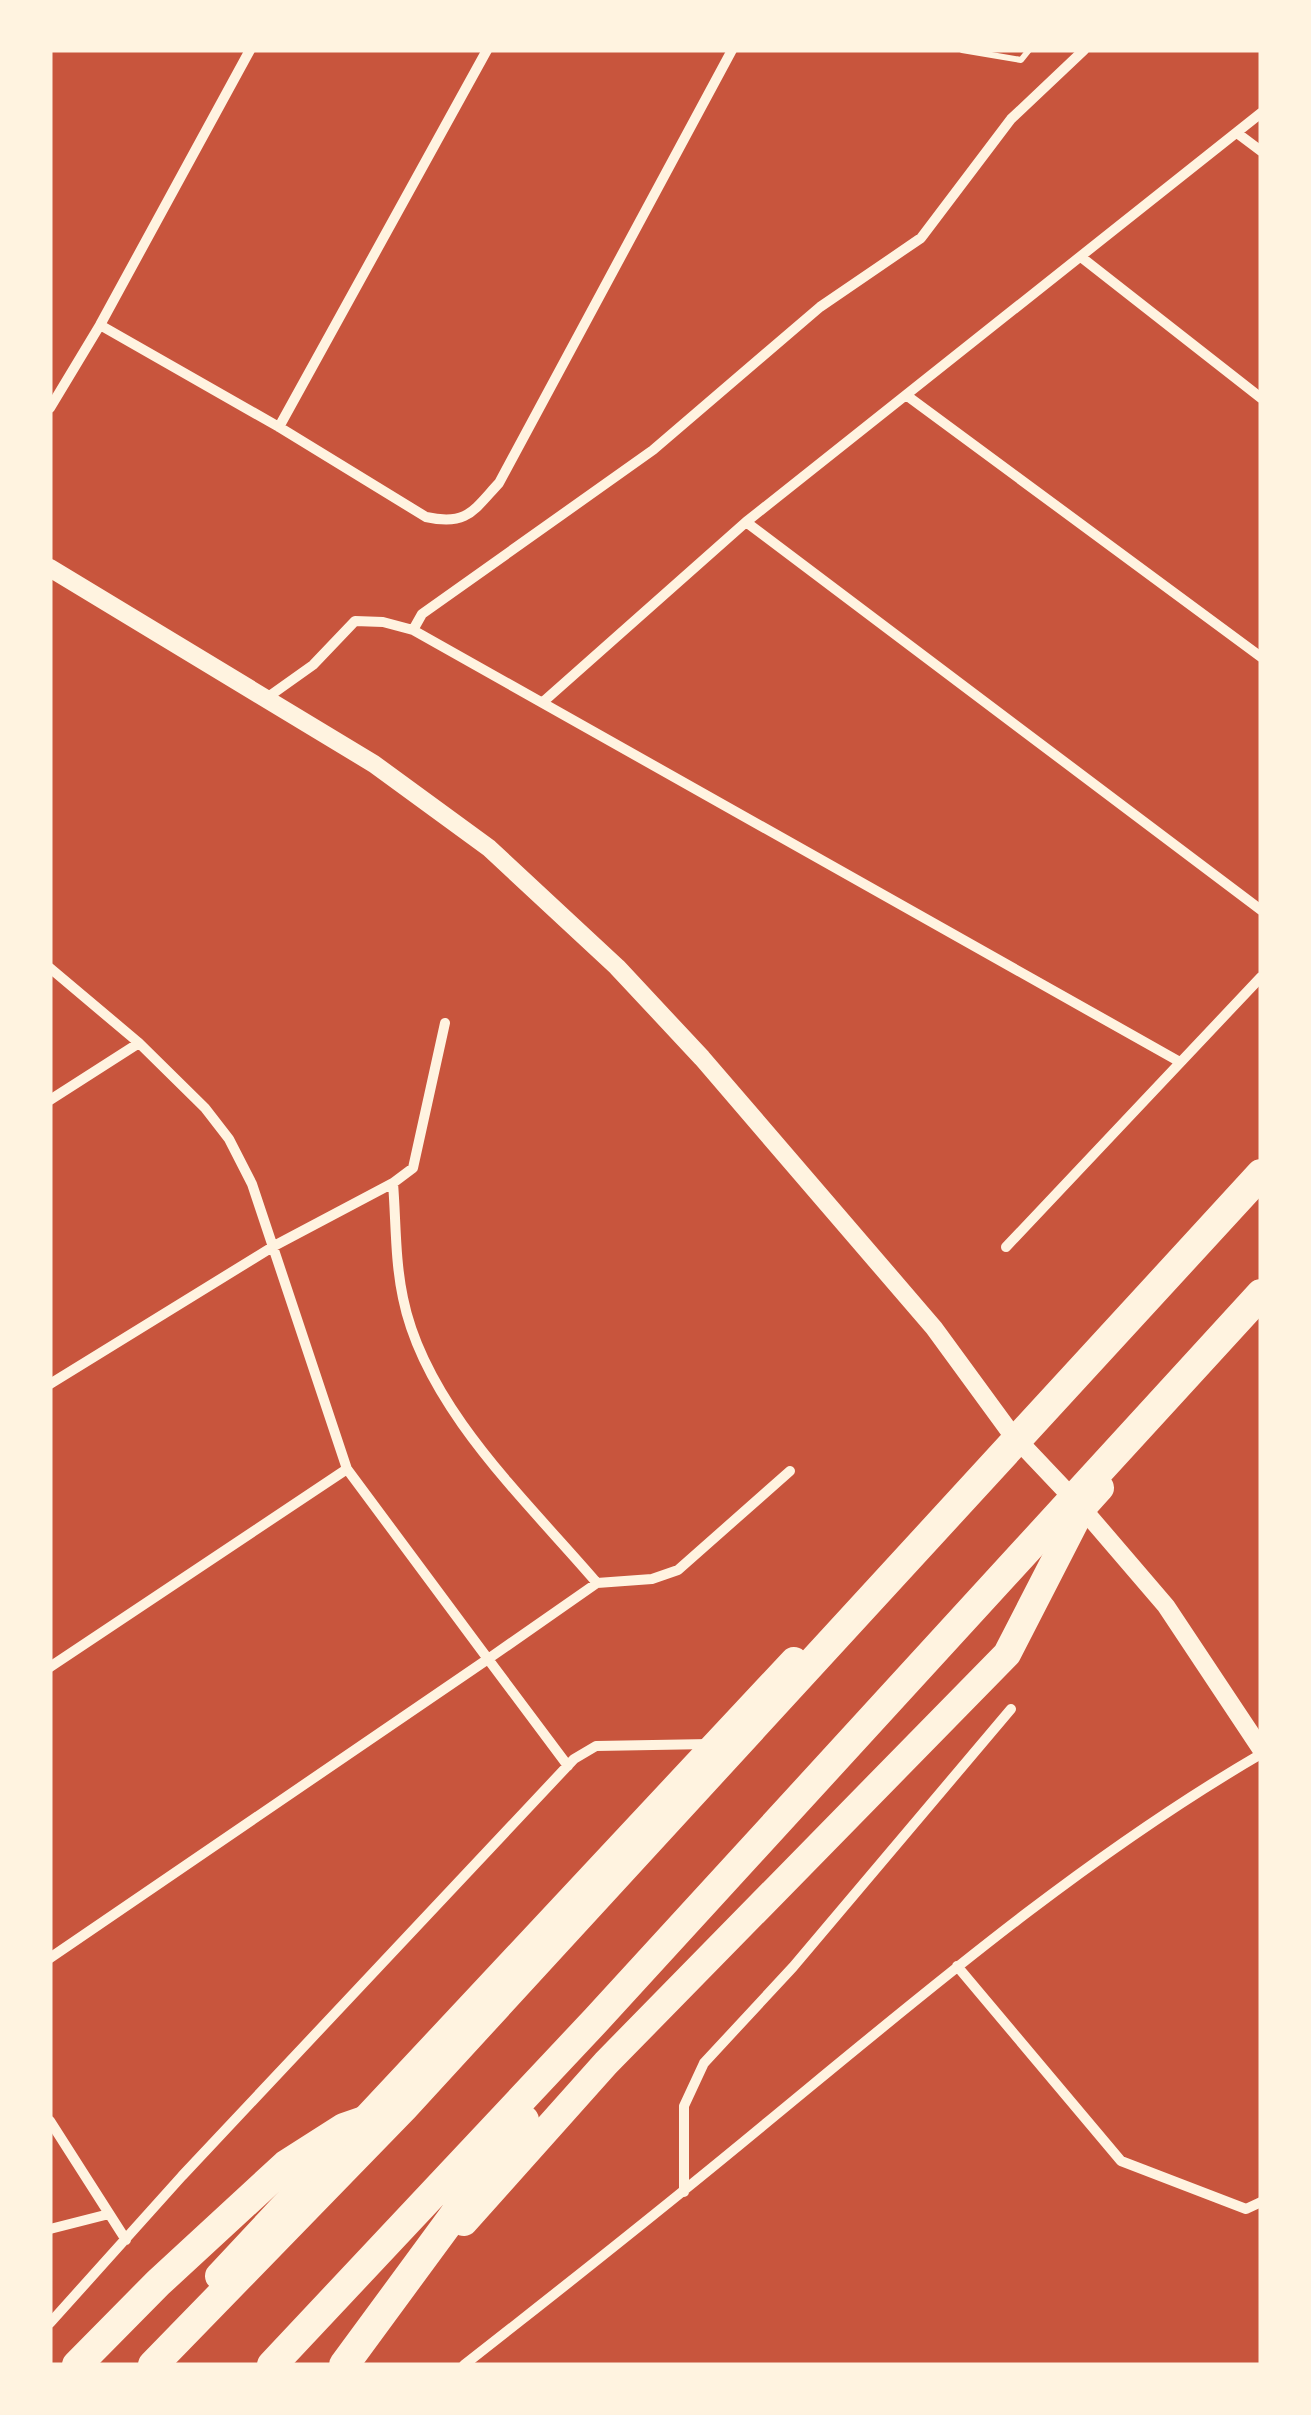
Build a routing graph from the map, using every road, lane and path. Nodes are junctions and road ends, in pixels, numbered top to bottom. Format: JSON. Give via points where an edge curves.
{"nodes":[{"id":1,"x":250,"y":50,"type":"edge"},
{"id":2,"x":487,"y":50,"type":"edge"},
{"id":3,"x":732,"y":50,"type":"edge"},
{"id":4,"x":962,"y":50,"type":"edge"},
{"id":5,"x":1029,"y":50,"type":"edge"},
{"id":6,"x":1084,"y":50,"type":"edge"},
{"id":7,"x":1261,"y":114,"type":"edge"},
{"id":8,"x":1237,"y":132,"type":"junction"},
{"id":9,"x":1261,"y":151,"type":"edge"},
{"id":10,"x":1080,"y":256,"type":"junction"},
{"id":11,"x":100,"y":325,"type":"junction"},
{"id":12,"x":906,"y":395,"type":"junction"},
{"id":13,"x":1261,"y":398,"type":"edge"},
{"id":14,"x":50,"y":408,"type":"edge"},
{"id":15,"x":279,"y":427,"type":"junction"},
{"id":16,"x":746,"y":522,"type":"junction"},
{"id":17,"x":50,"y":568,"type":"edge"},
{"id":18,"x":413,"y":630,"type":"junction"},
{"id":19,"x":1261,"y":657,"type":"edge"},
{"id":20,"x":268,"y":697,"type":"junction"},
{"id":21,"x":543,"y":702,"type":"junction"},
{"id":22,"x":1261,"y":910,"type":"edge"},
{"id":23,"x":50,"y":968,"type":"edge"},
{"id":24,"x":1261,"y":977,"type":"edge"},
{"id":25,"x":445,"y":1023,"type":"dead end"},
{"id":26,"x":139,"y":1044,"type":"junction"},
{"id":27,"x":1180,"y":1062,"type":"junction"},
{"id":28,"x":50,"y":1100,"type":"edge"},
{"id":29,"x":1261,"y":1160,"type":"edge"},
{"id":30,"x":1261,"y":1174,"type":"edge"},
{"id":31,"x":393,"y":1183,"type":"junction"},
{"id":32,"x":274,"y":1246,"type":"junction"},
{"id":33,"x":1006,"y":1247,"type":"dead end"},
{"id":34,"x":1261,"y":1294,"type":"edge"},
{"id":35,"x":1261,"y":1308,"type":"edge"},
{"id":36,"x":50,"y":1384,"type":"edge"},
{"id":37,"x":1010,"y":1432,"type":"junction"},
{"id":38,"x":348,"y":1469,"type":"junction"},
{"id":39,"x":790,"y":1471,"type":"dead end"},
{"id":40,"x":1082,"y":1508,"type":"junction"},
{"id":41,"x":597,"y":1583,"type":"junction"},
{"id":42,"x":488,"y":1658,"type":"junction"},
{"id":43,"x":50,"y":1667,"type":"edge"},
{"id":44,"x":1011,"y":1710,"type":"dead end"},
{"id":45,"x":716,"y":1744,"type":"junction"},
{"id":46,"x":1261,"y":1751,"type":"edge"},
{"id":47,"x":568,"y":1766,"type":"junction"},
{"id":48,"x":50,"y":1958,"type":"edge"},
{"id":49,"x":957,"y":1966,"type":"junction"},
{"id":50,"x":596,"y":2020,"type":"junction"},
{"id":51,"x":403,"y":2108,"type":"junction"},
{"id":52,"x":50,"y":2121,"type":"edge"},
{"id":53,"x":684,"y":2192,"type":"junction"},
{"id":54,"x":1261,"y":2202,"type":"edge"},
{"id":55,"x":109,"y":2214,"type":"junction"},
{"id":56,"x":50,"y":2229,"type":"edge"},
{"id":57,"x":126,"y":2240,"type":"junction"},
{"id":58,"x":50,"y":2323,"type":"edge"},
{"id":59,"x":76,"y":2365,"type":"edge"},
{"id":60,"x":136,"y":2365,"type":"edge"},
{"id":61,"x":153,"y":2365,"type":"edge"},
{"id":62,"x":272,"y":2365,"type":"edge"},
{"id":63,"x":335,"y":2365,"type":"edge"},
{"id":64,"x":344,"y":2365,"type":"edge"},
{"id":65,"x":464,"y":2365,"type":"edge"}],
"edges":[{"from":1,"to":11,"type":"street"},
{"from":2,"to":15,"type":"street"},
{"from":3,"to":15,"type":"street","via":[[499,483],[467,518],[426,517]]},
{"from":4,"to":5,"type":"path","via":[[1021,60]]},
{"from":6,"to":18,"type":"street","via":[[1011,119],[922,238],[820,306],[653,450],[422,614]]},
{"from":7,"to":8,"type":"street"},
{"from":8,"to":9,"type":"street"},
{"from":8,"to":10,"type":"street"},
{"from":10,"to":12,"type":"street"},
{"from":10,"to":13,"type":"street"},
{"from":11,"to":14,"type":"street"},
{"from":11,"to":15,"type":"street"},
{"from":12,"to":16,"type":"street"},
{"from":12,"to":19,"type":"street"},
{"from":16,"to":21,"type":"street"},
{"from":16,"to":22,"type":"street"},
{"from":17,"to":20,"type":"street"},
{"from":18,"to":20,"type":"street","via":[[355,621]]},
{"from":18,"to":21,"type":"street"},
{"from":20,"to":37,"type":"street","via":[[489,848],[616,967],[934,1328]]},
{"from":21,"to":27,"type":"street"},
{"from":23,"to":26,"type":"street"},
{"from":24,"to":27,"type":"street"},
{"from":25,"to":31,"type":"street","via":[[414,1168]]},
{"from":26,"to":28,"type":"street"},
{"from":26,"to":32,"type":"street","via":[[230,1139]]},
{"from":27,"to":33,"type":"street"},
{"from":29,"to":37,"type":"highway"},
{"from":30,"to":51,"type":"highway"},
{"from":31,"to":32,"type":"street"},
{"from":31,"to":41,"type":"street","via":[[403,1298],[421,1354],[467,1432]]},
{"from":32,"to":36,"type":"street"},
{"from":32,"to":38,"type":"street"},
{"from":34,"to":50,"type":"highway"},
{"from":35,"to":40,"type":"highway"},
{"from":37,"to":40,"type":"street"},
{"from":37,"to":45,"type":"highway"},
{"from":38,"to":42,"type":"street"},
{"from":38,"to":43,"type":"street"},
{"from":39,"to":41,"type":"street","via":[[678,1570]]},
{"from":40,"to":46,"type":"street","via":[[1166,1606]]},
{"from":40,"to":63,"type":"highway","via":[[1007,1654],[606,2063]]},
{"from":41,"to":42,"type":"street"},
{"from":42,"to":47,"type":"street"},
{"from":42,"to":48,"type":"street"},
{"from":44,"to":53,"type":"street","via":[[704,2063],[684,2106]]},
{"from":45,"to":47,"type":"street","via":[[596,1746]]},
{"from":45,"to":60,"type":"highway"},
{"from":46,"to":49,"type":"street"},
{"from":47,"to":57,"type":"street"},
{"from":49,"to":53,"type":"street"},
{"from":49,"to":54,"type":"street","via":[[1122,2161],[1246,2209]]},
{"from":50,"to":62,"type":"highway"},
{"from":50,"to":64,"type":"highway"},
{"from":51,"to":59,"type":"highway","via":[[344,2128],[286,2165]]},
{"from":51,"to":61,"type":"highway"},
{"from":52,"to":55,"type":"street"},
{"from":53,"to":65,"type":"street"},
{"from":55,"to":56,"type":"street"},
{"from":55,"to":57,"type":"street"},
{"from":57,"to":58,"type":"street"}]}
